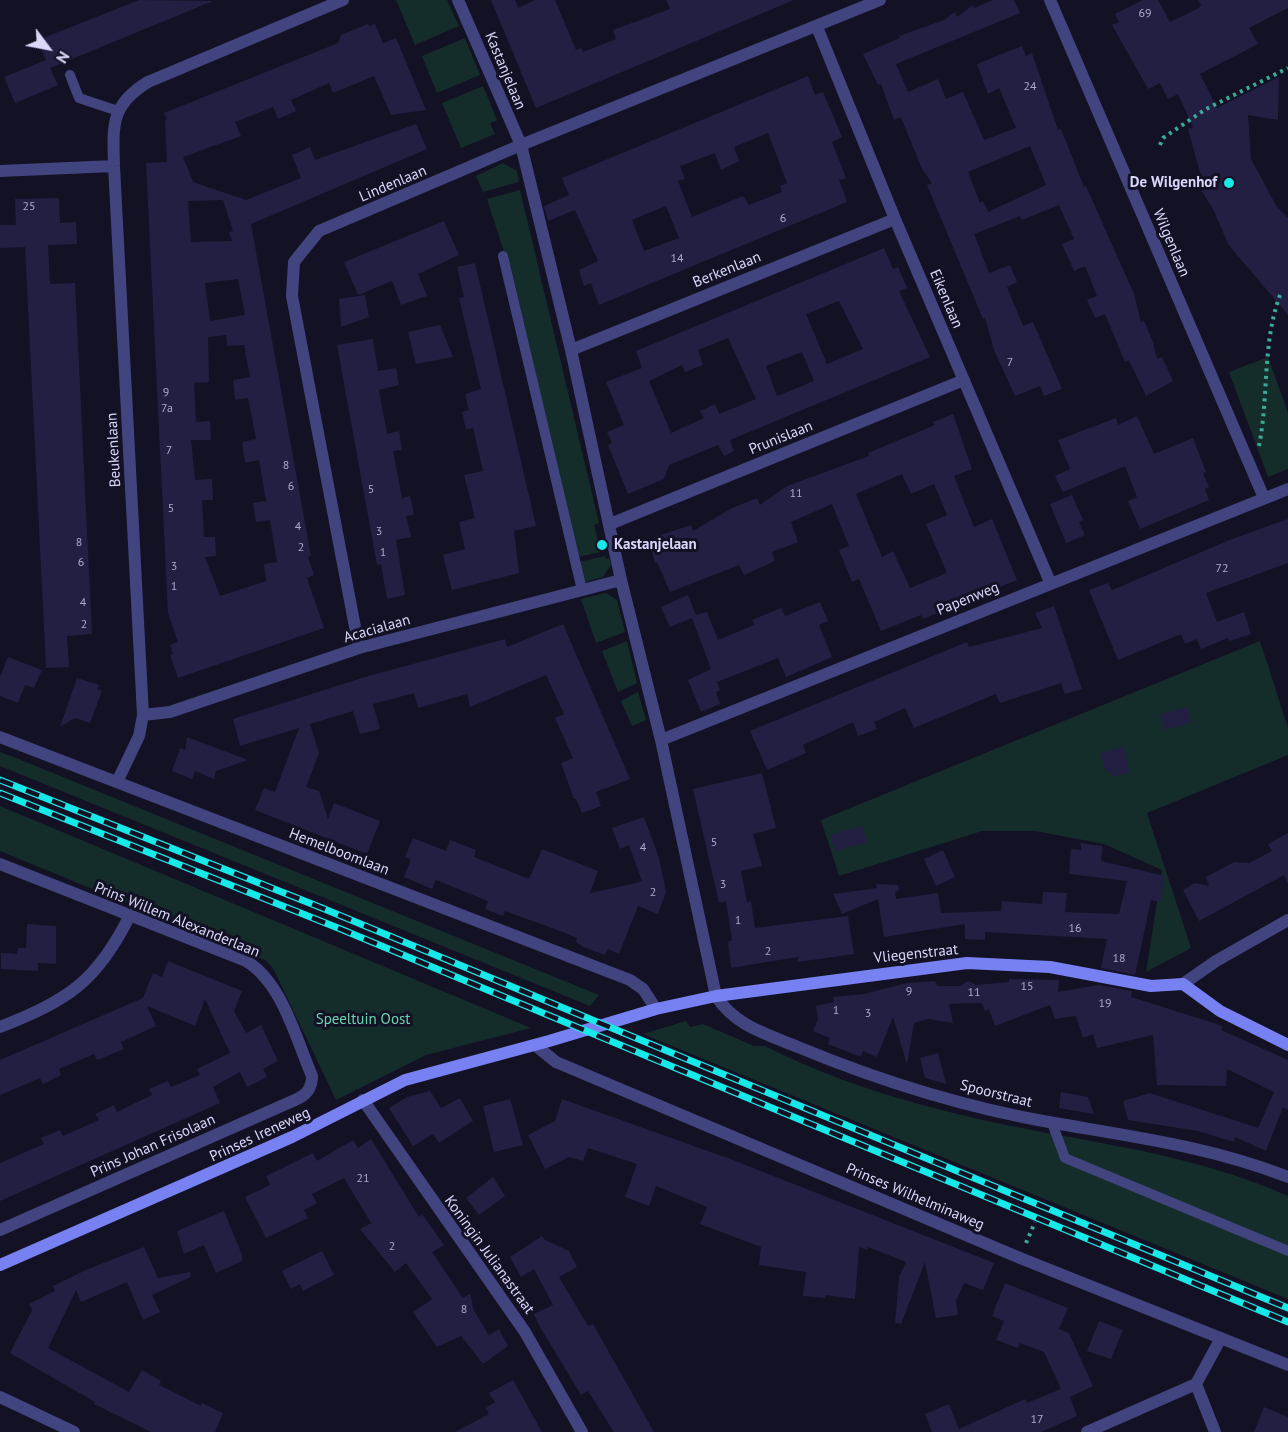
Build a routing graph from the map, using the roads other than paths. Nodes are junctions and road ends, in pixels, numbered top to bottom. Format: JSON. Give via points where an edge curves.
{"nodes":[{"id":1,"x":344,"y":0,"type":"edge"},
{"id":2,"x":458,"y":0,"type":"edge"},
{"id":3,"x":880,"y":0,"type":"edge"},
{"id":4,"x":1050,"y":0,"type":"edge"},
{"id":5,"x":818,"y":27,"type":"junction"},
{"id":6,"x":70,"y":75,"type":"dead end"},
{"id":7,"x":118,"y":111,"type":"junction"},
{"id":8,"x":521,"y":145,"type":"junction"},
{"id":9,"x":114,"y":166,"type":"junction"},
{"id":10,"x":0,"y":171,"type":"edge"},
{"id":11,"x":895,"y":219,"type":"junction"},
{"id":12,"x":503,"y":256,"type":"dead end"},
{"id":13,"x":571,"y":350,"type":"junction"},
{"id":14,"x":964,"y":380,"type":"junction"},
{"id":15,"x":1288,"y":489,"type":"edge"},
{"id":16,"x":1264,"y":498,"type":"junction"},
{"id":17,"x":610,"y":524,"type":"junction"},
{"id":18,"x":621,"y":580,"type":"junction"},
{"id":19,"x":1050,"y":582,"type":"junction"},
{"id":20,"x":582,"y":590,"type":"junction"},
{"id":21,"x":359,"y":648,"type":"junction"},
{"id":22,"x":143,"y":715,"type":"junction"},
{"id":23,"x":0,"y":737,"type":"edge"},
{"id":24,"x":661,"y":740,"type":"junction"},
{"id":25,"x":117,"y":782,"type":"junction"},
{"id":26,"x":0,"y":864,"type":"edge"},
{"id":27,"x":130,"y":915,"type":"junction"},
{"id":28,"x":1288,"y":920,"type":"edge"},
{"id":29,"x":1183,"y":984,"type":"junction"},
{"id":30,"x":716,"y":996,"type":"junction"},
{"id":31,"x":656,"y":1009,"type":"junction"},
{"id":32,"x":0,"y":1027,"type":"edge"},
{"id":33,"x":536,"y":1045,"type":"junction"},
{"id":34,"x":1288,"y":1045,"type":"edge"},
{"id":35,"x":312,"y":1083,"type":"joint"},
{"id":36,"x":363,"y":1100,"type":"junction"},
{"id":37,"x":1052,"y":1123,"type":"junction"},
{"id":38,"x":1288,"y":1177,"type":"edge"},
{"id":39,"x":0,"y":1230,"type":"edge"},
{"id":40,"x":1288,"y":1251,"type":"edge"},
{"id":41,"x":0,"y":1265,"type":"edge"},
{"id":42,"x":1221,"y":1338,"type":"junction"},
{"id":43,"x":1288,"y":1365,"type":"edge"},
{"id":44,"x":1196,"y":1384,"type":"junction"},
{"id":45,"x":0,"y":1397,"type":"edge"},
{"id":46,"x":74,"y":1432,"type":"edge"},
{"id":47,"x":582,"y":1432,"type":"edge"},
{"id":48,"x":1087,"y":1432,"type":"edge"},
{"id":49,"x":1215,"y":1432,"type":"edge"}],
"edges":[{"from":1,"to":7,"type":"street","via":[[148,81],[132,92]]},
{"from":2,"to":8,"type":"street","name":"Kastanjelaan"},
{"from":3,"to":5,"type":"street","name":"Lindenlaan"},
{"from":4,"to":16,"type":"street","name":"Wilgenlaan"},
{"from":5,"to":8,"type":"street","name":"Lindenlaan"},
{"from":5,"to":11,"type":"street","name":"Eikenlaan"},
{"from":6,"to":7,"type":"lane","via":[[79,98]]},
{"from":7,"to":9,"type":"street","name":"Beukenlaan","via":[[113,128]]},
{"from":8,"to":13,"type":"street","name":"Kastanjelaan"},
{"from":8,"to":21,"type":"street","name":"Lindenlaan","via":[[319,231],[294,262],[292,296]]},
{"from":9,"to":10,"type":"street"},
{"from":9,"to":22,"type":"street","name":"Beukenlaan"},
{"from":11,"to":13,"type":"street","name":"Berkenlaan"},
{"from":11,"to":14,"type":"street","name":"Eikenlaan"},
{"from":12,"to":20,"type":"lane"},
{"from":13,"to":17,"type":"street","name":"Kastanjelaan"},
{"from":14,"to":17,"type":"street","name":"Prunislaan"},
{"from":14,"to":19,"type":"street","name":"Eikenlaan"},
{"from":15,"to":16,"type":"street","name":"Papenweg"},
{"from":16,"to":19,"type":"street","name":"Papenweg"},
{"from":17,"to":18,"type":"street","name":"Kastanjelaan"},
{"from":18,"to":20,"type":"street","name":"Acacialaan"},
{"from":18,"to":24,"type":"street","name":"Kastanjelaan"},
{"from":19,"to":24,"type":"street","name":"Papenweg"},
{"from":20,"to":21,"type":"street","name":"Acacialaan"},
{"from":21,"to":22,"type":"street","name":"Acacialaan","via":[[171,712]]},
{"from":22,"to":25,"type":"street","name":"Beukenlaan","via":[[139,736]]},
{"from":23,"to":25,"type":"street","name":"Hemelboomlaan"},
{"from":24,"to":30,"type":"street","name":"Kastanjelaan"},
{"from":25,"to":31,"type":"street","name":"Hemelboomlaan","via":[[630,980],[643,989]]},
{"from":26,"to":27,"type":"street","name":"Prins Willem Alexanderlaan"},
{"from":27,"to":32,"type":"street","via":[[113,950],[89,979],[62,999]]},
{"from":27,"to":35,"type":"street","name":"Prins Willem Alexanderlaan","via":[[246,961],[262,972],[274,988]]},
{"from":28,"to":29,"type":"street"},
{"from":29,"to":30,"type":"main road","name":"Vliegenstraat","via":[[1151,986],[1050,967],[967,963]]},
{"from":29,"to":34,"type":"main road","via":[[1220,1011]]},
{"from":30,"to":31,"type":"main road","name":"Vliegenstraat"},
{"from":30,"to":37,"type":"street","name":"Spoorstraat","via":[[729,1015],[748,1026],[856,1071]]},
{"from":31,"to":33,"type":"main road","name":"Vliegenstraat"},
{"from":33,"to":36,"type":"main road","name":"Prinses Ireneweg","via":[[421,1074]]},
{"from":33,"to":42,"type":"street","name":"Prinses Wilhelminaweg","via":[[556,1062],[1020,1258]]},
{"from":35,"to":39,"type":"street","name":"Prins Johan Frisolaan","via":[[295,1100]]},
{"from":36,"to":41,"type":"main road","name":"Prinses Ireneweg","via":[[292,1137]]},
{"from":36,"to":47,"type":"street","name":"Koningin Julianastraat","via":[[525,1332]]},
{"from":37,"to":38,"type":"street","name":"Spoorstraat","via":[[1163,1140]]},
{"from":37,"to":40,"type":"lane","via":[[1065,1158]]},
{"from":42,"to":43,"type":"street","name":"Prinses Wilhelminaweg"},
{"from":42,"to":44,"type":"street"},
{"from":44,"to":48,"type":"street"},
{"from":44,"to":49,"type":"street"},
{"from":45,"to":46,"type":"street"}]}
